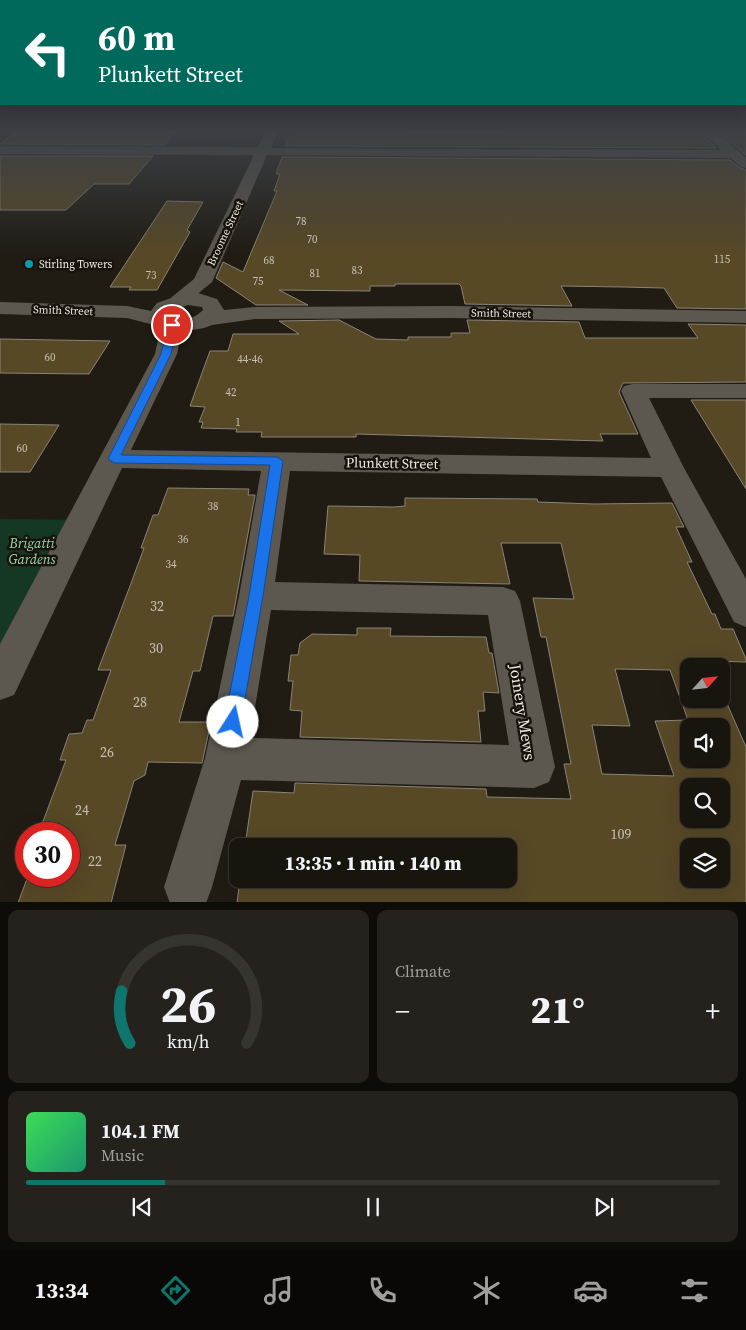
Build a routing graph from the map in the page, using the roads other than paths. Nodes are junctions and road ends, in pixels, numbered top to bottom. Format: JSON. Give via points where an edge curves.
{"nodes":[{"id":1,"x":253,"y":171,"type":"edge"},
{"id":2,"x":0,"y":308,"type":"edge"},
{"id":3,"x":188,"y":309,"type":"junction"},
{"id":4,"x":746,"y":317,"type":"edge"},
{"id":5,"x":746,"y":391,"type":"edge"},
{"id":6,"x":114,"y":459,"type":"junction"},
{"id":7,"x":277,"y":461,"type":"junction"},
{"id":8,"x":670,"y":468,"type":"junction"},
{"id":9,"x":256,"y":596,"type":"junction"},
{"id":10,"x":746,"y":612,"type":"edge"},
{"id":11,"x":0,"y":682,"type":"edge"},
{"id":12,"x":226,"y":758,"type":"junction"},
{"id":13,"x":188,"y":887,"type":"dead end"}],
"edges":[{"from":1,"to":3,"type":"street","name":"Broome Street"},
{"from":2,"to":3,"type":"street","name":"Smith Street","via":[[127,312]]},
{"from":3,"to":4,"type":"street","name":"Smith Street","via":[[255,313],[452,312]]},
{"from":3,"to":6,"type":"street","name":"Broome Street"},
{"from":5,"to":8,"type":"street","via":[[633,391]]},
{"from":6,"to":7,"type":"street","name":"Plunkett Street"},
{"from":6,"to":11,"type":"street","name":"Broome Street"},
{"from":7,"to":8,"type":"street","name":"Plunkett Street"},
{"from":7,"to":9,"type":"street"},
{"from":8,"to":10,"type":"street"},
{"from":9,"to":12,"type":"street"},
{"from":9,"to":12,"type":"street","name":"Joinery Mews","via":[[503,601],[534,767]]},
{"from":12,"to":13,"type":"street"}]}
